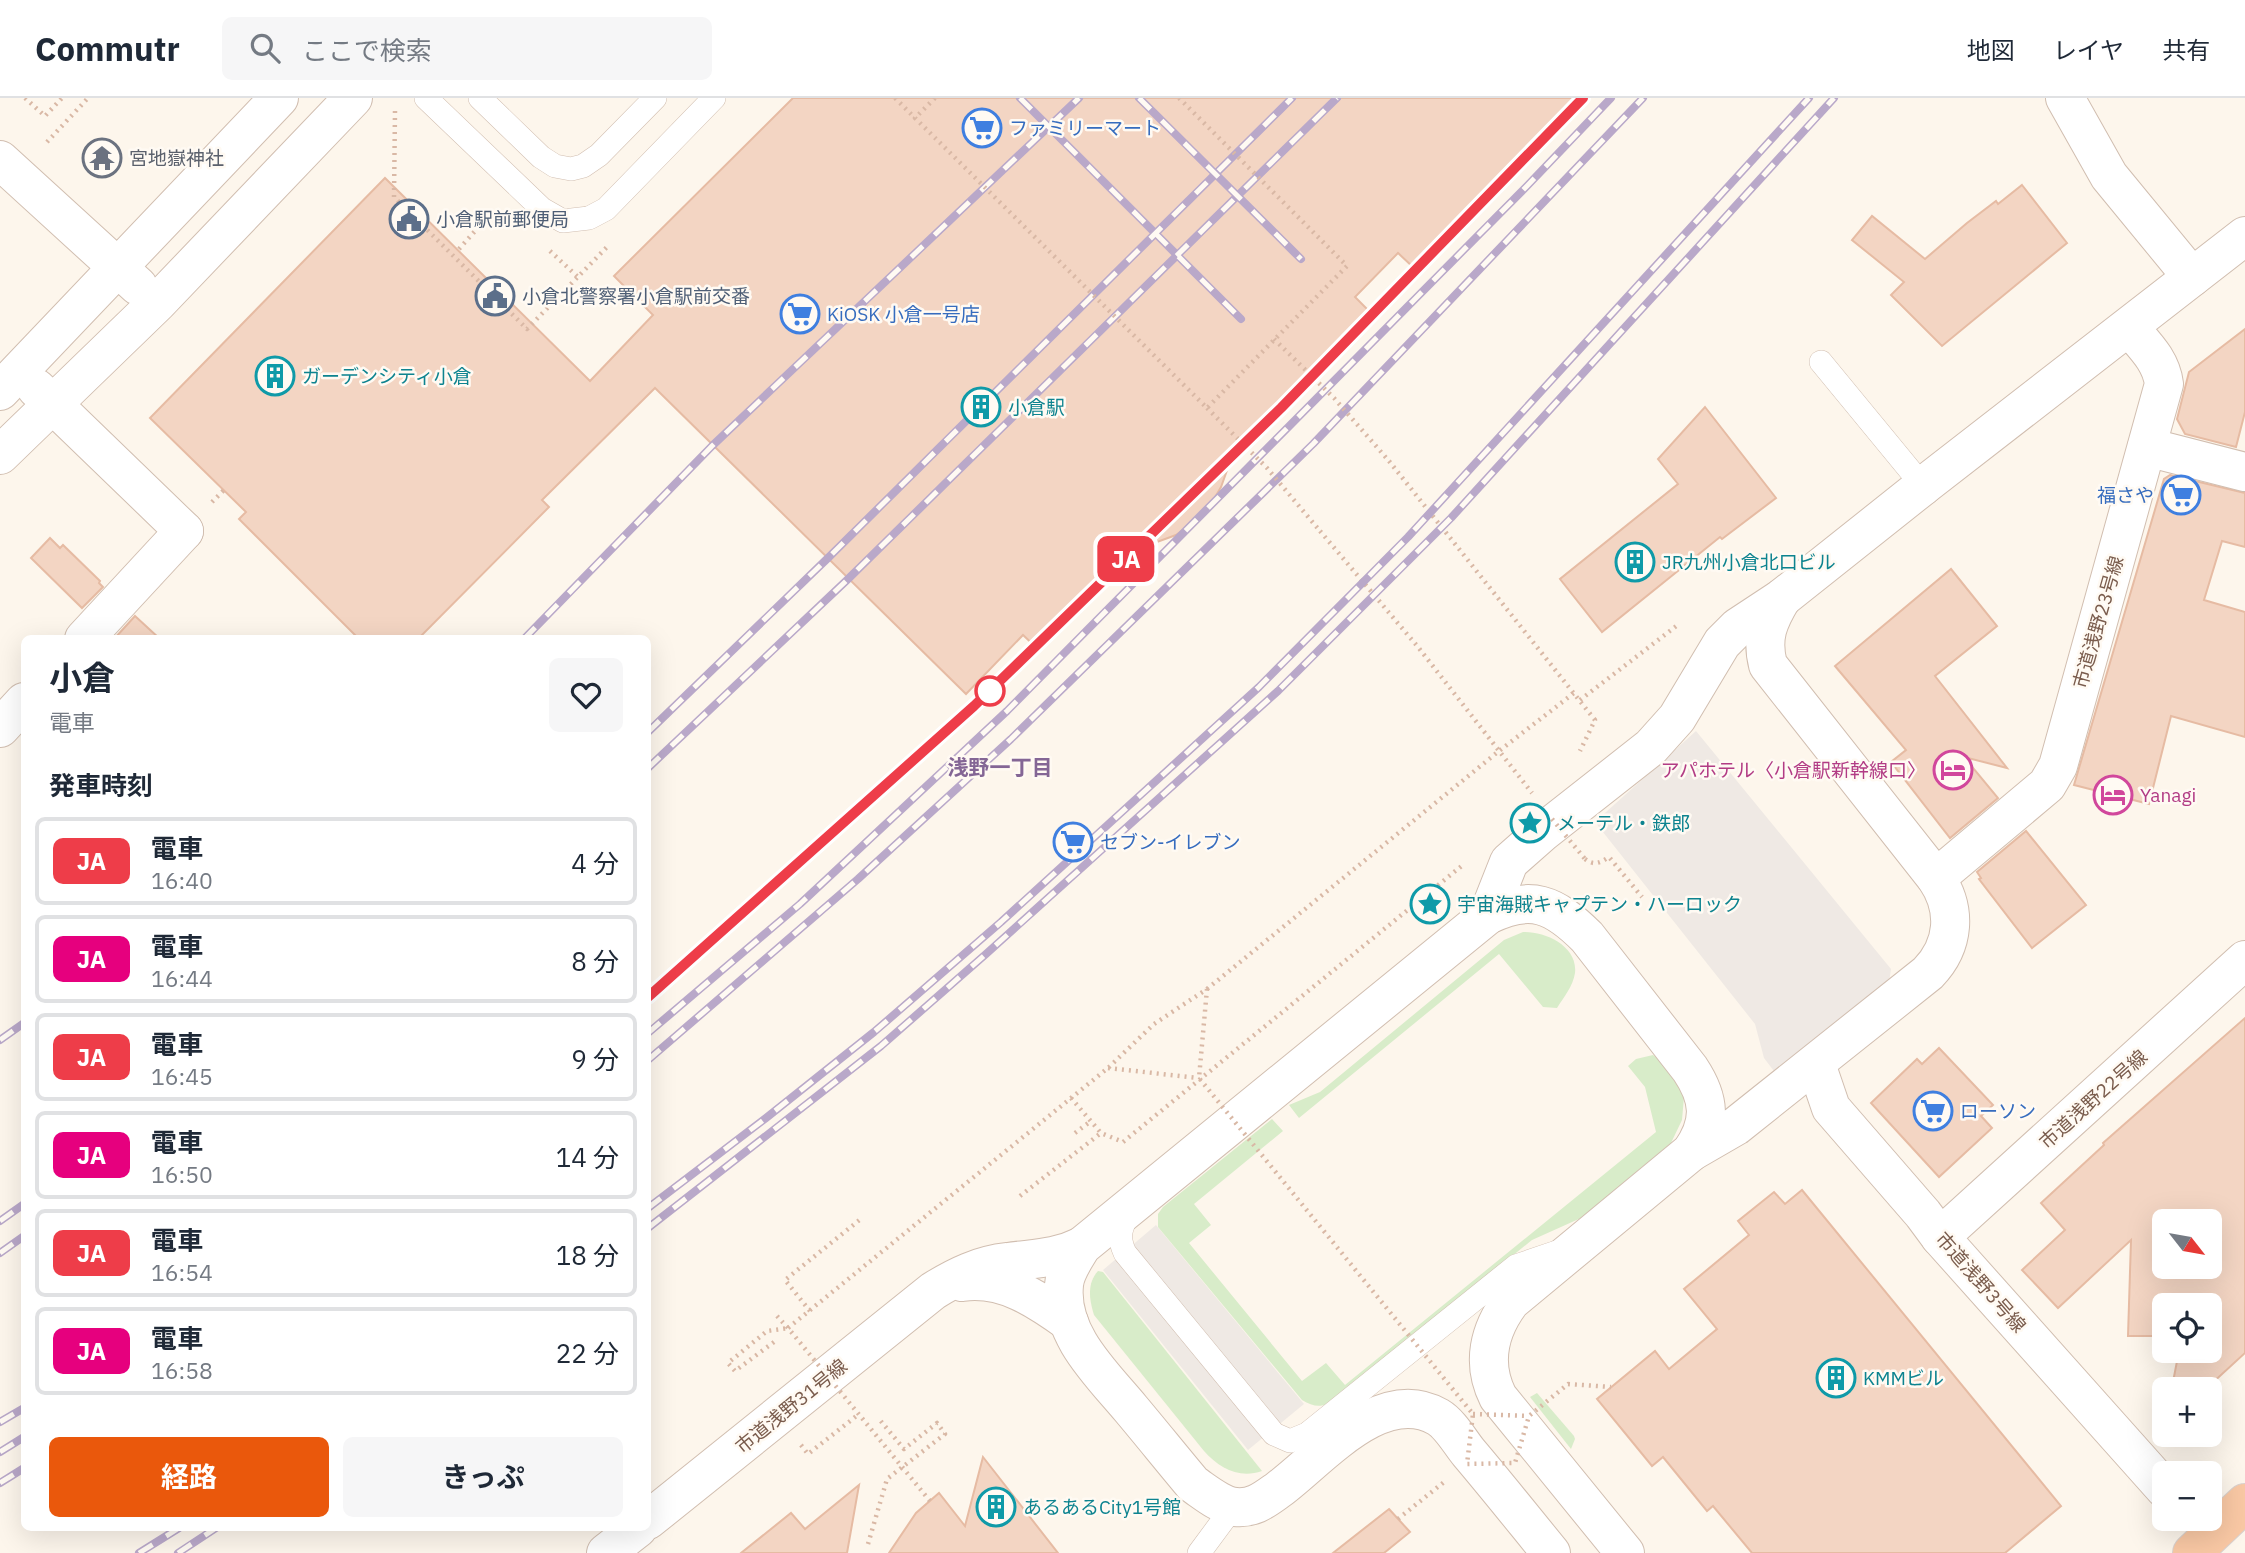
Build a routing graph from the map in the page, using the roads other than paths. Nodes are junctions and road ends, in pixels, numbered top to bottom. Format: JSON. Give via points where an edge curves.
{"nodes":[{"id":1,"x":279,"y":98,"type":"edge"},
{"id":2,"x":353,"y":98,"type":"edge"},
{"id":3,"x":426,"y":98,"type":"edge"},
{"id":4,"x":655,"y":98,"type":"edge"},
{"id":5,"x":714,"y":98,"type":"edge"},
{"id":6,"x":2065,"y":98,"type":"edge"},
{"id":7,"x":480,"y":99,"type":"edge"},
{"id":8,"x":0,"y":160,"type":"edge"},
{"id":9,"x":2245,"y":236,"type":"edge"},
{"id":10,"x":118,"y":268,"type":"junction"},
{"id":11,"x":2192,"y":277,"type":"junction"},
{"id":12,"x":157,"y":303,"type":"junction"},
{"id":13,"x":2129,"y":327,"type":"junction"},
{"id":14,"x":1821,"y":362,"type":"dead end"},
{"id":15,"x":10,"y":381,"type":"edge"},
{"id":16,"x":54,"y":405,"type":"junction"},
{"id":17,"x":2147,"y":447,"type":"junction"},
{"id":18,"x":0,"y":455,"type":"edge"},
{"id":19,"x":2245,"y":472,"type":"edge"},
{"id":20,"x":1923,"y":486,"type":"junction"},
{"id":21,"x":1782,"y":598,"type":"junction"},
{"id":22,"x":1738,"y":627,"type":"junction"},
{"id":23,"x":88,"y":635,"type":"edge"},
{"id":24,"x":1768,"y":665,"type":"junction"},
{"id":25,"x":21,"y":705,"type":"edge"},
{"id":26,"x":0,"y":728,"type":"edge"},
{"id":27,"x":1936,"y":878,"type":"junction"},
{"id":28,"x":1488,"y":915,"type":"junction"},
{"id":29,"x":2245,"y":960,"type":"edge"},
{"id":30,"x":1816,"y":1064,"type":"junction"},
{"id":31,"x":1690,"y":1152,"type":"junction"},
{"id":32,"x":1130,"y":1208,"type":"junction"},
{"id":33,"x":1940,"y":1237,"type":"junction"},
{"id":34,"x":1082,"y":1246,"type":"junction"},
{"id":35,"x":1576,"y":1246,"type":"junction"},
{"id":36,"x":933,"y":1291,"type":"junction"},
{"id":37,"x":1069,"y":1322,"type":"junction"},
{"id":38,"x":2152,"y":1474,"type":"edge"},
{"id":39,"x":2245,"y":1503,"type":"edge"},
{"id":40,"x":1233,"y":1507,"type":"junction"},
{"id":41,"x":651,"y":1518,"type":"edge"},
{"id":42,"x":634,"y":1531,"type":"edge"},
{"id":43,"x":2198,"y":1537,"type":"edge"},
{"id":44,"x":606,"y":1553,"type":"edge"},
{"id":45,"x":1199,"y":1553,"type":"edge"},
{"id":46,"x":1551,"y":1553,"type":"edge"},
{"id":47,"x":1625,"y":1553,"type":"edge"}],
"edges":[{"from":1,"to":10,"type":"street"},
{"from":2,"to":12,"type":"street"},
{"from":3,"to":5,"type":"lane","via":[[542,209],[563,221],[589,218],[606,209]]},
{"from":4,"to":7,"type":"lane","via":[[599,155],[571,169],[541,157]]},
{"from":6,"to":11,"type":"street","via":[[2109,176]]},
{"from":8,"to":10,"type":"street"},
{"from":9,"to":11,"type":"street"},
{"from":10,"to":12,"type":"street"},
{"from":10,"to":15,"type":"street"},
{"from":11,"to":13,"type":"street"},
{"from":12,"to":16,"type":"street"},
{"from":13,"to":17,"type":"street","name":"市道浅野23号線","via":[[2158,361],[2164,384]]},
{"from":13,"to":20,"type":"street"},
{"from":14,"to":20,"type":"lane"},
{"from":15,"to":16,"type":"street"},
{"from":16,"to":18,"type":"street"},
{"from":16,"to":23,"type":"street","via":[[184,531]]},
{"from":17,"to":19,"type":"street"},
{"from":17,"to":27,"type":"street","name":"市道浅野23号線","via":[[2058,766],[2047,785]]},
{"from":20,"to":21,"type":"street"},
{"from":21,"to":22,"type":"street"},
{"from":21,"to":24,"type":"street","via":[[1766,628]]},
{"from":22,"to":24,"type":"street"},
{"from":22,"to":28,"type":"street","via":[[1721,643],[1677,718],[1651,747],[1508,862]]},
{"from":24,"to":27,"type":"street"},
{"from":25,"to":26,"type":"street"},
{"from":27,"to":30,"type":"street","via":[[1951,919],[1941,958]]},
{"from":28,"to":31,"type":"street","via":[[1509,905],[1535,904],[1558,912],[1587,937],[1700,1085],[1706,1102],[1705,1121],[1701,1138]]},
{"from":28,"to":32,"type":"street"},
{"from":29,"to":33,"type":"street","name":"市道浅野22号線"},
{"from":30,"to":31,"type":"street","via":[[1737,1126]]},
{"from":30,"to":33,"type":"street","name":"市道浅野3号線","via":[[1831,1108]]},
{"from":31,"to":35,"type":"street"},
{"from":32,"to":34,"type":"street"},
{"from":32,"to":35,"type":"lane","via":[[1120,1229],[1125,1253],[1274,1434],[1290,1441],[1307,1434],[1516,1266]]},
{"from":33,"to":38,"type":"street","name":"市道浅野3号線"},
{"from":34,"to":36,"type":"street","via":[[1062,1256],[978,1268]]},
{"from":34,"to":37,"type":"street","via":[[1064,1281]]},
{"from":35,"to":47,"type":"street","via":[[1500,1315],[1488,1366],[1498,1397]]},
{"from":36,"to":37,"type":"street","via":[[974,1280],[994,1283],[1020,1290]]},
{"from":36,"to":41,"type":"street","name":"市道浅野31号線"},
{"from":37,"to":40,"type":"street","via":[[1084,1354],[1193,1484]]},
{"from":39,"to":43,"type":"highway"},
{"from":40,"to":45,"type":"lane"},
{"from":40,"to":46,"type":"street","via":[[1256,1506],[1346,1434],[1391,1409],[1410,1407],[1440,1418]]},
{"from":42,"to":44,"type":"street"}]}
